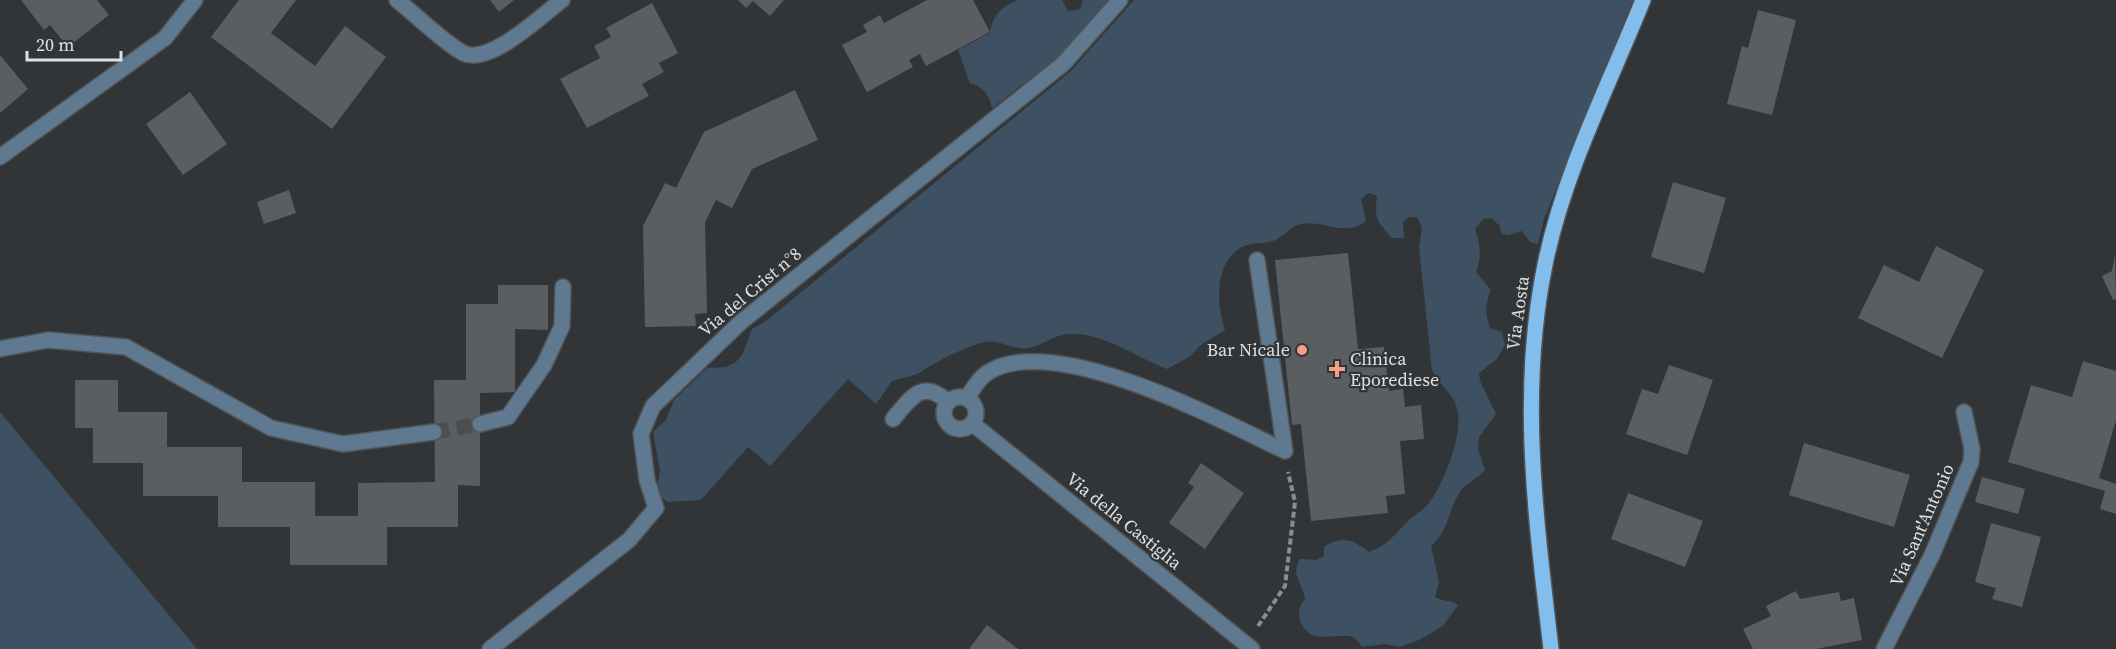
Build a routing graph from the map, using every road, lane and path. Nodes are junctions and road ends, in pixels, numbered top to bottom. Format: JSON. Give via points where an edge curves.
{"nodes":[{"id":1,"x":195,"y":0,"type":"edge"},
{"id":2,"x":397,"y":0,"type":"edge"},
{"id":3,"x":562,"y":0,"type":"edge"},
{"id":4,"x":1120,"y":0,"type":"edge"},
{"id":5,"x":1643,"y":0,"type":"edge"},
{"id":6,"x":0,"y":157,"type":"edge"},
{"id":7,"x":1257,"y":260,"type":"dead end"},
{"id":8,"x":563,"y":287,"type":"dead end"},
{"id":9,"x":0,"y":349,"type":"edge"},
{"id":10,"x":967,"y":398,"type":"junction"},
{"id":11,"x":948,"y":402,"type":"junction"},
{"id":12,"x":1964,"y":412,"type":"dead end"},
{"id":13,"x":893,"y":419,"type":"dead end"},
{"id":14,"x":480,"y":424,"type":"tunnel mouth"},
{"id":15,"x":973,"y":424,"type":"junction"},
{"id":16,"x":434,"y":432,"type":"tunnel mouth"},
{"id":17,"x":1285,"y":451,"type":"junction"},
{"id":18,"x":1249,"y":647,"type":"edge"},
{"id":19,"x":490,"y":649,"type":"edge"},
{"id":20,"x":1551,"y":649,"type":"edge"},
{"id":21,"x":1884,"y":649,"type":"edge"}],
"edges":[{"from":1,"to":6,"type":"street","via":[[165,38]]},
{"from":2,"to":3,"type":"street","via":[[464,53],[479,56],[493,52]]},
{"from":4,"to":19,"type":"street","name":"Via del Crist n°8","via":[[1063,64],[741,322],[652,406],[642,434],[647,480],[656,508],[629,540]]},
{"from":5,"to":20,"type":"main road","name":"Via Aosta","via":[[1561,204],[1538,303],[1529,407],[1532,474]]},
{"from":7,"to":17,"type":"street"},
{"from":8,"to":14,"type":"street","via":[[562,326],[544,365],[508,417]]},
{"from":9,"to":16,"type":"street","via":[[48,340],[126,347],[271,428],[343,444]]},
{"from":10,"to":11,"type":"street"},
{"from":10,"to":15,"type":"street","via":[[976,410]]},
{"from":10,"to":17,"type":"street","via":[[977,383],[996,369],[1035,362],[1057,365],[1147,386]]},
{"from":11,"to":13,"type":"street","via":[[936,392],[926,390],[913,395]]},
{"from":11,"to":15,"type":"street","via":[[944,415],[950,425],[962,429]]},
{"from":12,"to":21,"type":"street","name":"Via Sant'Antonio","via":[[1971,462],[1932,555]]},
{"from":15,"to":18,"type":"street","name":"Via della Castiglia"},
{"from":17,"to":18,"type":"path","via":[[1295,502],[1285,586]]}]}
